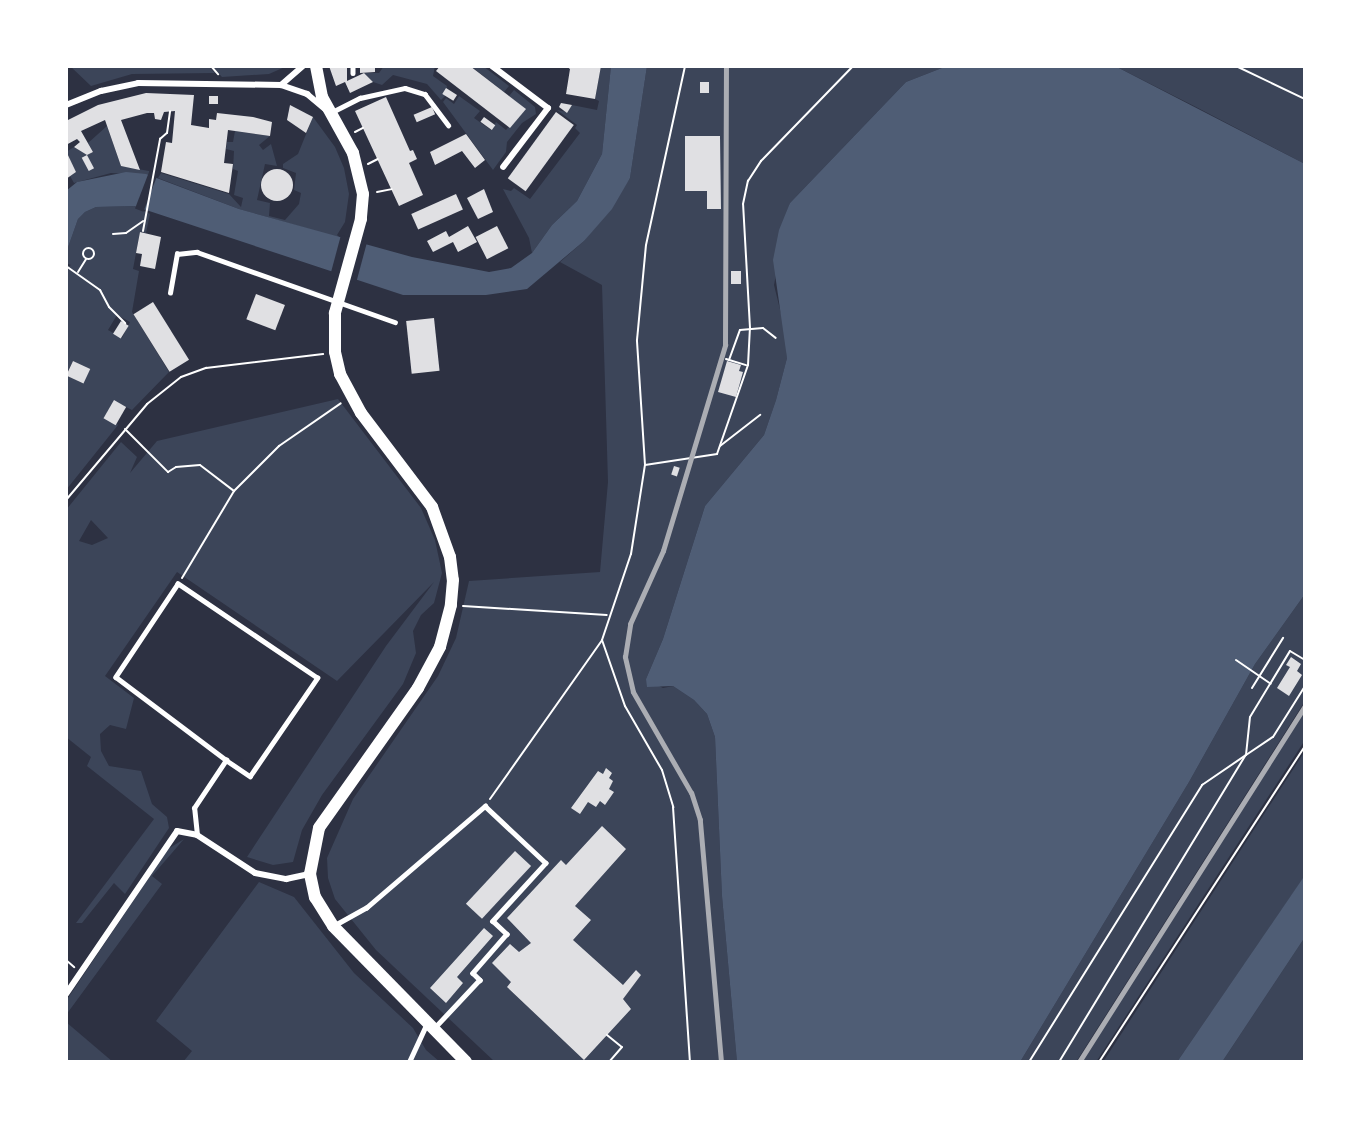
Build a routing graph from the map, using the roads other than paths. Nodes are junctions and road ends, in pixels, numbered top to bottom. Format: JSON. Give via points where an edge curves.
{"nodes":[{"id":1,"x":303,"y":66,"type":"edge"},
{"id":2,"x":316,"y":66,"type":"edge"},
{"id":3,"x":353,"y":66,"type":"edge"},
{"id":4,"x":492,"y":66,"type":"edge"},
{"id":5,"x":353,"y":73,"type":"dead end"},
{"id":6,"x":280,"y":85,"type":"junction"},
{"id":7,"x":66,"y":105,"type":"edge"},
{"id":8,"x":330,"y":113,"type":"junction"},
{"id":9,"x":448,"y":125,"type":"dead end"},
{"id":10,"x":503,"y":167,"type":"dead end"},
{"id":11,"x":170,"y":293,"type":"dead end"},
{"id":12,"x":336,"y":303,"type":"junction"},
{"id":13,"x":395,"y":322,"type":"dead end"},
{"id":14,"x":226,"y":760,"type":"junction"},
{"id":15,"x":197,"y":835,"type":"junction"},
{"id":16,"x":310,"y":874,"type":"junction"},
{"id":17,"x":333,"y":926,"type":"junction"},
{"id":18,"x":66,"y":994,"type":"edge"},
{"id":19,"x":431,"y":1025,"type":"junction"},
{"id":20,"x":410,"y":1062,"type":"edge"},
{"id":21,"x":466,"y":1062,"type":"edge"}],
"edges":[{"from":1,"to":6,"type":"street"},
{"from":2,"to":8,"type":"main road"},
{"from":3,"to":5,"type":"lane"},
{"from":4,"to":10,"type":"street","via":[[548,108]]},
{"from":6,"to":7,"type":"street","via":[[138,83],[101,91]]},
{"from":6,"to":8,"type":"street","via":[[307,94]]},
{"from":8,"to":9,"type":"lane","via":[[360,98],[405,88],[425,94]]},
{"from":8,"to":12,"type":"main road","via":[[348,142],[361,183],[363,206]]},
{"from":11,"to":12,"type":"lane","via":[[177,254],[197,252]]},
{"from":12,"to":13,"type":"lane"},
{"from":12,"to":16,"type":"main road","via":[[335,352],[351,396],[432,507],[450,557],[451,605],[430,668],[319,828]]},
{"from":14,"to":14,"type":"lane","via":[[250,776],[317,678],[178,584],[116,677]]},
{"from":14,"to":15,"type":"lane","via":[[194,808]]},
{"from":15,"to":16,"type":"street","via":[[255,873],[286,879]]},
{"from":15,"to":18,"type":"street","via":[[182,829],[173,834]]},
{"from":16,"to":17,"type":"main road","via":[[315,897]]},
{"from":17,"to":19,"type":"main road"},
{"from":17,"to":19,"type":"lane","via":[[366,908],[485,806],[546,863],[493,921],[507,934],[472,973],[480,980]]},
{"from":19,"to":20,"type":"lane"},
{"from":19,"to":21,"type":"main road"}]}
